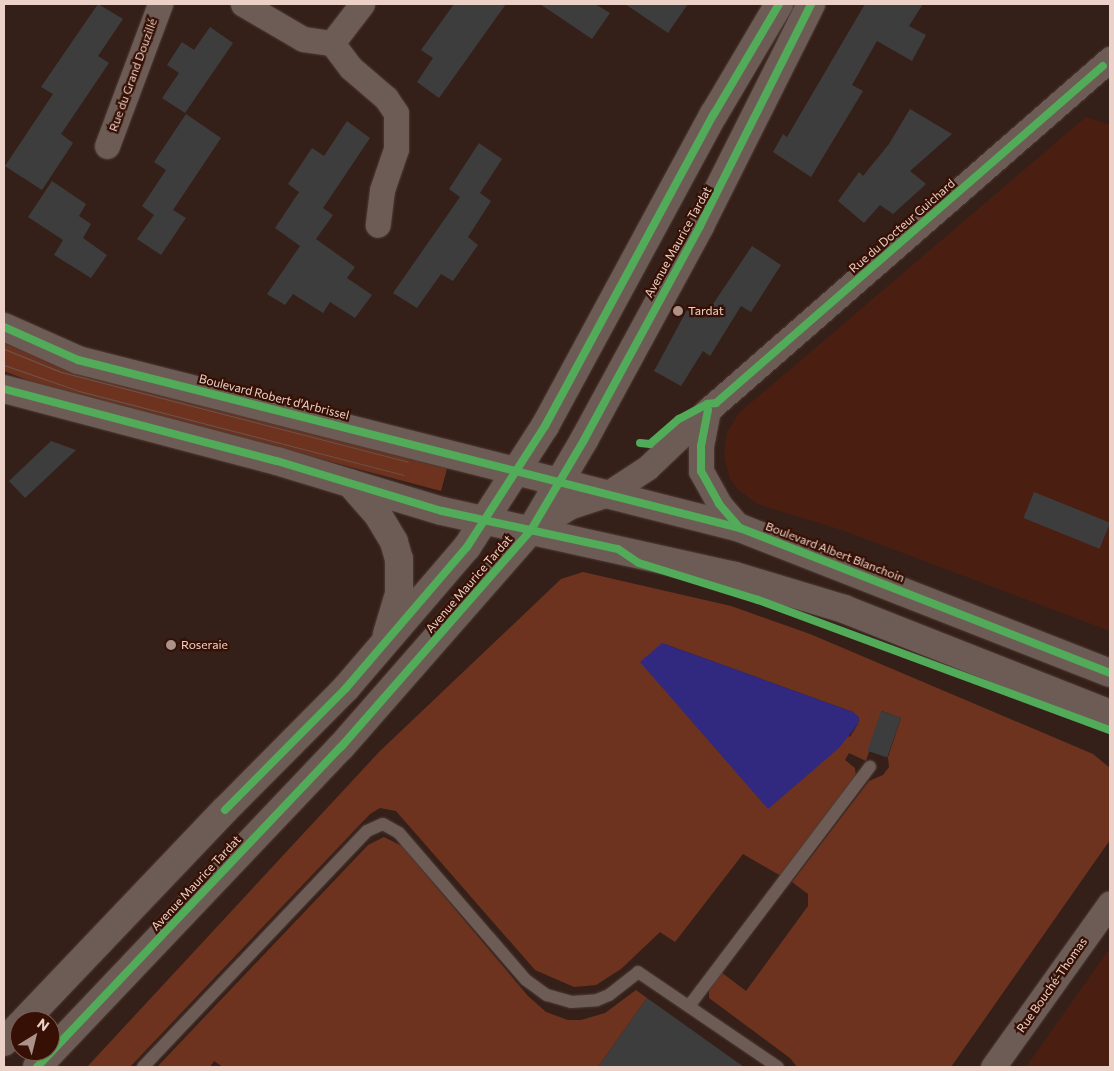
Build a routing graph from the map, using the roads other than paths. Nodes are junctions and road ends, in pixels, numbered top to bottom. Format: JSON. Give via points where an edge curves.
{"nodes":[{"id":1,"x":160,"y":4,"type":"edge"},
{"id":2,"x":243,"y":4,"type":"edge"},
{"id":3,"x":362,"y":4,"type":"edge"},
{"id":4,"x":779,"y":4,"type":"edge"},
{"id":5,"x":811,"y":4,"type":"edge"},
{"id":6,"x":332,"y":43,"type":"junction"},
{"id":7,"x":1107,"y":63,"type":"edge"},
{"id":8,"x":107,"y":146,"type":"dead end"},
{"id":9,"x":378,"y":225,"type":"dead end"},
{"id":10,"x":4,"y":327,"type":"edge"},
{"id":11,"x":4,"y":389,"type":"edge"},
{"id":12,"x":708,"y":410,"type":"junction"},
{"id":13,"x":540,"y":476,"type":"junction"},
{"id":14,"x":350,"y":483,"type":"junction"},
{"id":15,"x":607,"y":494,"type":"junction"},
{"id":16,"x":484,"y":519,"type":"junction"},
{"id":17,"x":740,"y":528,"type":"junction"},
{"id":18,"x":531,"y":530,"type":"junction"},
{"id":19,"x":382,"y":646,"type":"junction"},
{"id":20,"x":1110,"y":673,"type":"edge"},
{"id":21,"x":1110,"y":714,"type":"edge"},
{"id":22,"x":870,"y":767,"type":"dead end"},
{"id":23,"x":1110,"y":902,"type":"edge"},
{"id":24,"x":689,"y":1006,"type":"junction"},
{"id":25,"x":34,"y":1011,"type":"edge"},
{"id":26,"x":37,"y":1067,"type":"edge"},
{"id":27,"x":143,"y":1067,"type":"edge"},
{"id":28,"x":778,"y":1067,"type":"edge"},
{"id":29,"x":993,"y":1067,"type":"edge"}],
"edges":[{"from":1,"to":8,"type":"street","name":"Rue du Grand Douzillé"},
{"from":2,"to":6,"type":"street","via":[[303,38]]},
{"from":3,"to":6,"type":"street"},
{"from":4,"to":13,"type":"street","name":"Avenue Maurice Tardat","via":[[714,114],[545,426]]},
{"from":5,"to":13,"type":"street","name":"Avenue Maurice Tardat","via":[[750,131]]},
{"from":6,"to":9,"type":"street","via":[[350,68],[386,98],[396,113],[396,149],[382,190]]},
{"from":7,"to":12,"type":"street","name":"Rue du Docteur Guichard"},
{"from":10,"to":13,"type":"street","name":"Boulevard Robert d'Arbrissel","via":[[78,360]]},
{"from":11,"to":14,"type":"street","via":[[61,401]]},
{"from":12,"to":15,"type":"street","name":"Rue du Docteur Guichard","via":[[647,468]]},
{"from":12,"to":17,"type":"street","via":[[701,446],[701,471],[718,504]]},
{"from":13,"to":15,"type":"street","name":"Boulevard Albert Blanchoin"},
{"from":13,"to":16,"type":"street","name":"Avenue Maurice Tardat"},
{"from":13,"to":18,"type":"street","name":"Avenue Maurice Tardat"},
{"from":14,"to":16,"type":"street","via":[[442,511]]},
{"from":14,"to":19,"type":"street","via":[[378,515],[394,542],[399,559],[399,594]]},
{"from":15,"to":17,"type":"street","name":"Boulevard Albert Blanchoin"},
{"from":15,"to":18,"type":"street","name":"Rue du Docteur Guichard","via":[[571,506]]},
{"from":16,"to":18,"type":"street"},
{"from":16,"to":19,"type":"street","name":"Avenue Maurice Tardat","via":[[440,580]]},
{"from":17,"to":20,"type":"street","name":"Boulevard Albert Blanchoin"},
{"from":18,"to":21,"type":"street","via":[[735,576],[844,609]]},
{"from":18,"to":26,"type":"street","name":"Avenue Maurice Tardat","via":[[341,748]]},
{"from":19,"to":25,"type":"street","name":"Avenue Maurice Tardat","via":[[346,688]]},
{"from":22,"to":24,"type":"lane"},
{"from":23,"to":29,"type":"street","name":"Rue Bouché-Thomas"},
{"from":24,"to":27,"type":"lane","via":[[638,972],[609,995],[597,1000],[571,1002],[546,995],[526,980],[399,833],[383,824],[367,831]]},
{"from":24,"to":28,"type":"lane"}]}
